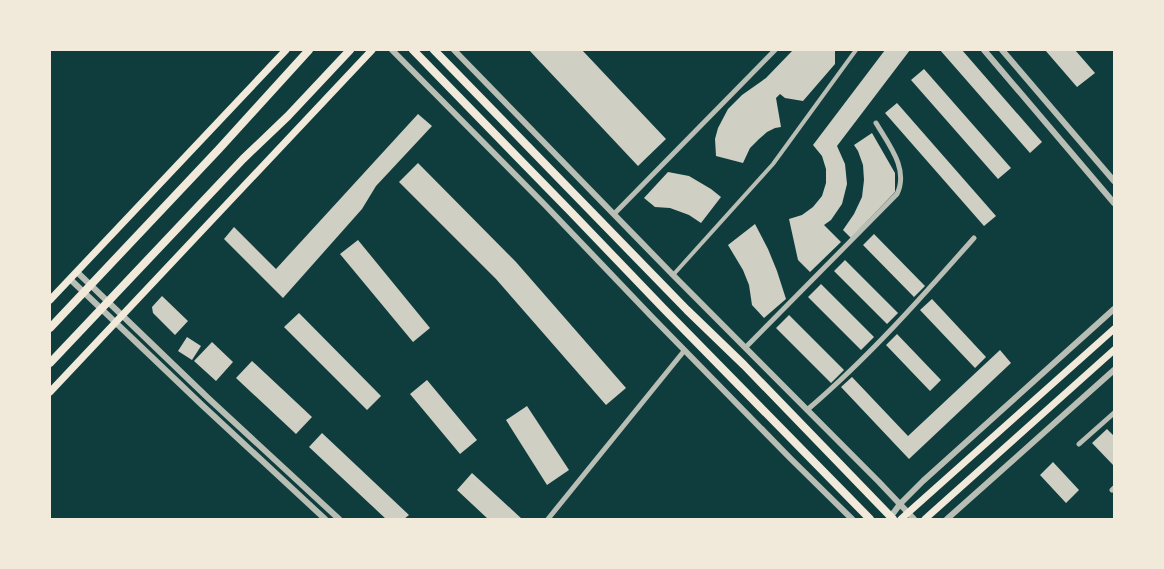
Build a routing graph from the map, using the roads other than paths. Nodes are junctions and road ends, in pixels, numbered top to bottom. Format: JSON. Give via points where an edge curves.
{"nodes":[{"id":1,"x":286,"y":50,"type":"edge"},
{"id":2,"x":309,"y":50,"type":"edge"},
{"id":3,"x":350,"y":50,"type":"edge"},
{"id":4,"x":372,"y":50,"type":"edge"},
{"id":5,"x":392,"y":50,"type":"edge"},
{"id":6,"x":413,"y":50,"type":"edge"},
{"id":7,"x":434,"y":50,"type":"edge"},
{"id":8,"x":454,"y":50,"type":"edge"},
{"id":9,"x":776,"y":50,"type":"edge"},
{"id":10,"x":856,"y":50,"type":"edge"},
{"id":11,"x":984,"y":50,"type":"edge"},
{"id":12,"x":1002,"y":50,"type":"edge"},
{"id":13,"x":876,"y":123,"type":"dead end"},
{"id":14,"x":1114,"y":181,"type":"edge"},
{"id":15,"x":1114,"y":203,"type":"edge"},
{"id":16,"x":614,"y":214,"type":"junction"},
{"id":17,"x":974,"y":238,"type":"dead end"},
{"id":18,"x":77,"y":272,"type":"junction"},
{"id":19,"x":673,"y":275,"type":"junction"},
{"id":20,"x":70,"y":279,"type":"junction"},
{"id":21,"x":90,"y":285,"type":"junction"},
{"id":22,"x":84,"y":292,"type":"junction"},
{"id":23,"x":50,"y":300,"type":"edge"},
{"id":24,"x":108,"y":302,"type":"junction"},
{"id":25,"x":101,"y":309,"type":"junction"},
{"id":26,"x":1114,"y":309,"type":"edge"},
{"id":27,"x":122,"y":315,"type":"junction"},
{"id":28,"x":115,"y":322,"type":"junction"},
{"id":29,"x":50,"y":328,"type":"edge"},
{"id":30,"x":1114,"y":329,"type":"edge"},
{"id":31,"x":746,"y":347,"type":"junction"},
{"id":32,"x":684,"y":350,"type":"junction"},
{"id":33,"x":1114,"y":350,"type":"edge"},
{"id":34,"x":50,"y":363,"type":"edge"},
{"id":35,"x":1114,"y":370,"type":"edge"},
{"id":36,"x":50,"y":392,"type":"edge"},
{"id":37,"x":807,"y":410,"type":"junction"},
{"id":38,"x":1114,"y":413,"type":"edge"},
{"id":39,"x":1079,"y":444,"type":"dead end"},
{"id":40,"x":900,"y":504,"type":"junction"},
{"id":41,"x":908,"y":513,"type":"junction"},
{"id":42,"x":891,"y":518,"type":"edge"},
{"id":43,"x":325,"y":519,"type":"edge"},
{"id":44,"x":339,"y":519,"type":"edge"},
{"id":45,"x":548,"y":519,"type":"edge"},
{"id":46,"x":852,"y":519,"type":"edge"},
{"id":47,"x":870,"y":519,"type":"edge"},
{"id":48,"x":901,"y":519,"type":"edge"},
{"id":49,"x":914,"y":519,"type":"edge"},
{"id":50,"x":925,"y":519,"type":"edge"},
{"id":51,"x":947,"y":519,"type":"edge"}],
"edges":[{"from":1,"to":18,"type":"main road"},
{"from":2,"to":21,"type":"main road"},
{"from":3,"to":24,"type":"main road"},
{"from":4,"to":27,"type":"main road"},
{"from":5,"to":32,"type":"street"},
{"from":6,"to":47,"type":"main road"},
{"from":7,"to":42,"type":"main road"},
{"from":8,"to":16,"type":"street"},
{"from":9,"to":16,"type":"street"},
{"from":10,"to":19,"type":"street","via":[[773,164]]},
{"from":11,"to":15,"type":"street"},
{"from":12,"to":14,"type":"street"},
{"from":13,"to":31,"type":"street","via":[[900,164],[901,186],[897,194]]},
{"from":16,"to":19,"type":"street"},
{"from":17,"to":37,"type":"street","via":[[915,305]]},
{"from":18,"to":20,"type":"main road"},
{"from":18,"to":21,"type":"street"},
{"from":19,"to":31,"type":"street"},
{"from":20,"to":22,"type":"street"},
{"from":20,"to":23,"type":"main road"},
{"from":21,"to":22,"type":"main road"},
{"from":21,"to":24,"type":"street"},
{"from":22,"to":25,"type":"street"},
{"from":22,"to":29,"type":"main road"},
{"from":24,"to":25,"type":"main road"},
{"from":24,"to":27,"type":"street"},
{"from":25,"to":28,"type":"street"},
{"from":25,"to":34,"type":"main road"},
{"from":26,"to":40,"type":"street"},
{"from":27,"to":28,"type":"main road"},
{"from":27,"to":44,"type":"street"},
{"from":28,"to":36,"type":"main road"},
{"from":28,"to":43,"type":"street"},
{"from":30,"to":41,"type":"main road"},
{"from":31,"to":37,"type":"street"},
{"from":32,"to":45,"type":"street"},
{"from":32,"to":46,"type":"street"},
{"from":33,"to":50,"type":"main road"},
{"from":35,"to":51,"type":"street"},
{"from":37,"to":40,"type":"street"},
{"from":38,"to":39,"type":"street"},
{"from":40,"to":41,"type":"street"},
{"from":40,"to":42,"type":"street"},
{"from":41,"to":48,"type":"main road"},
{"from":41,"to":49,"type":"street"}]}
